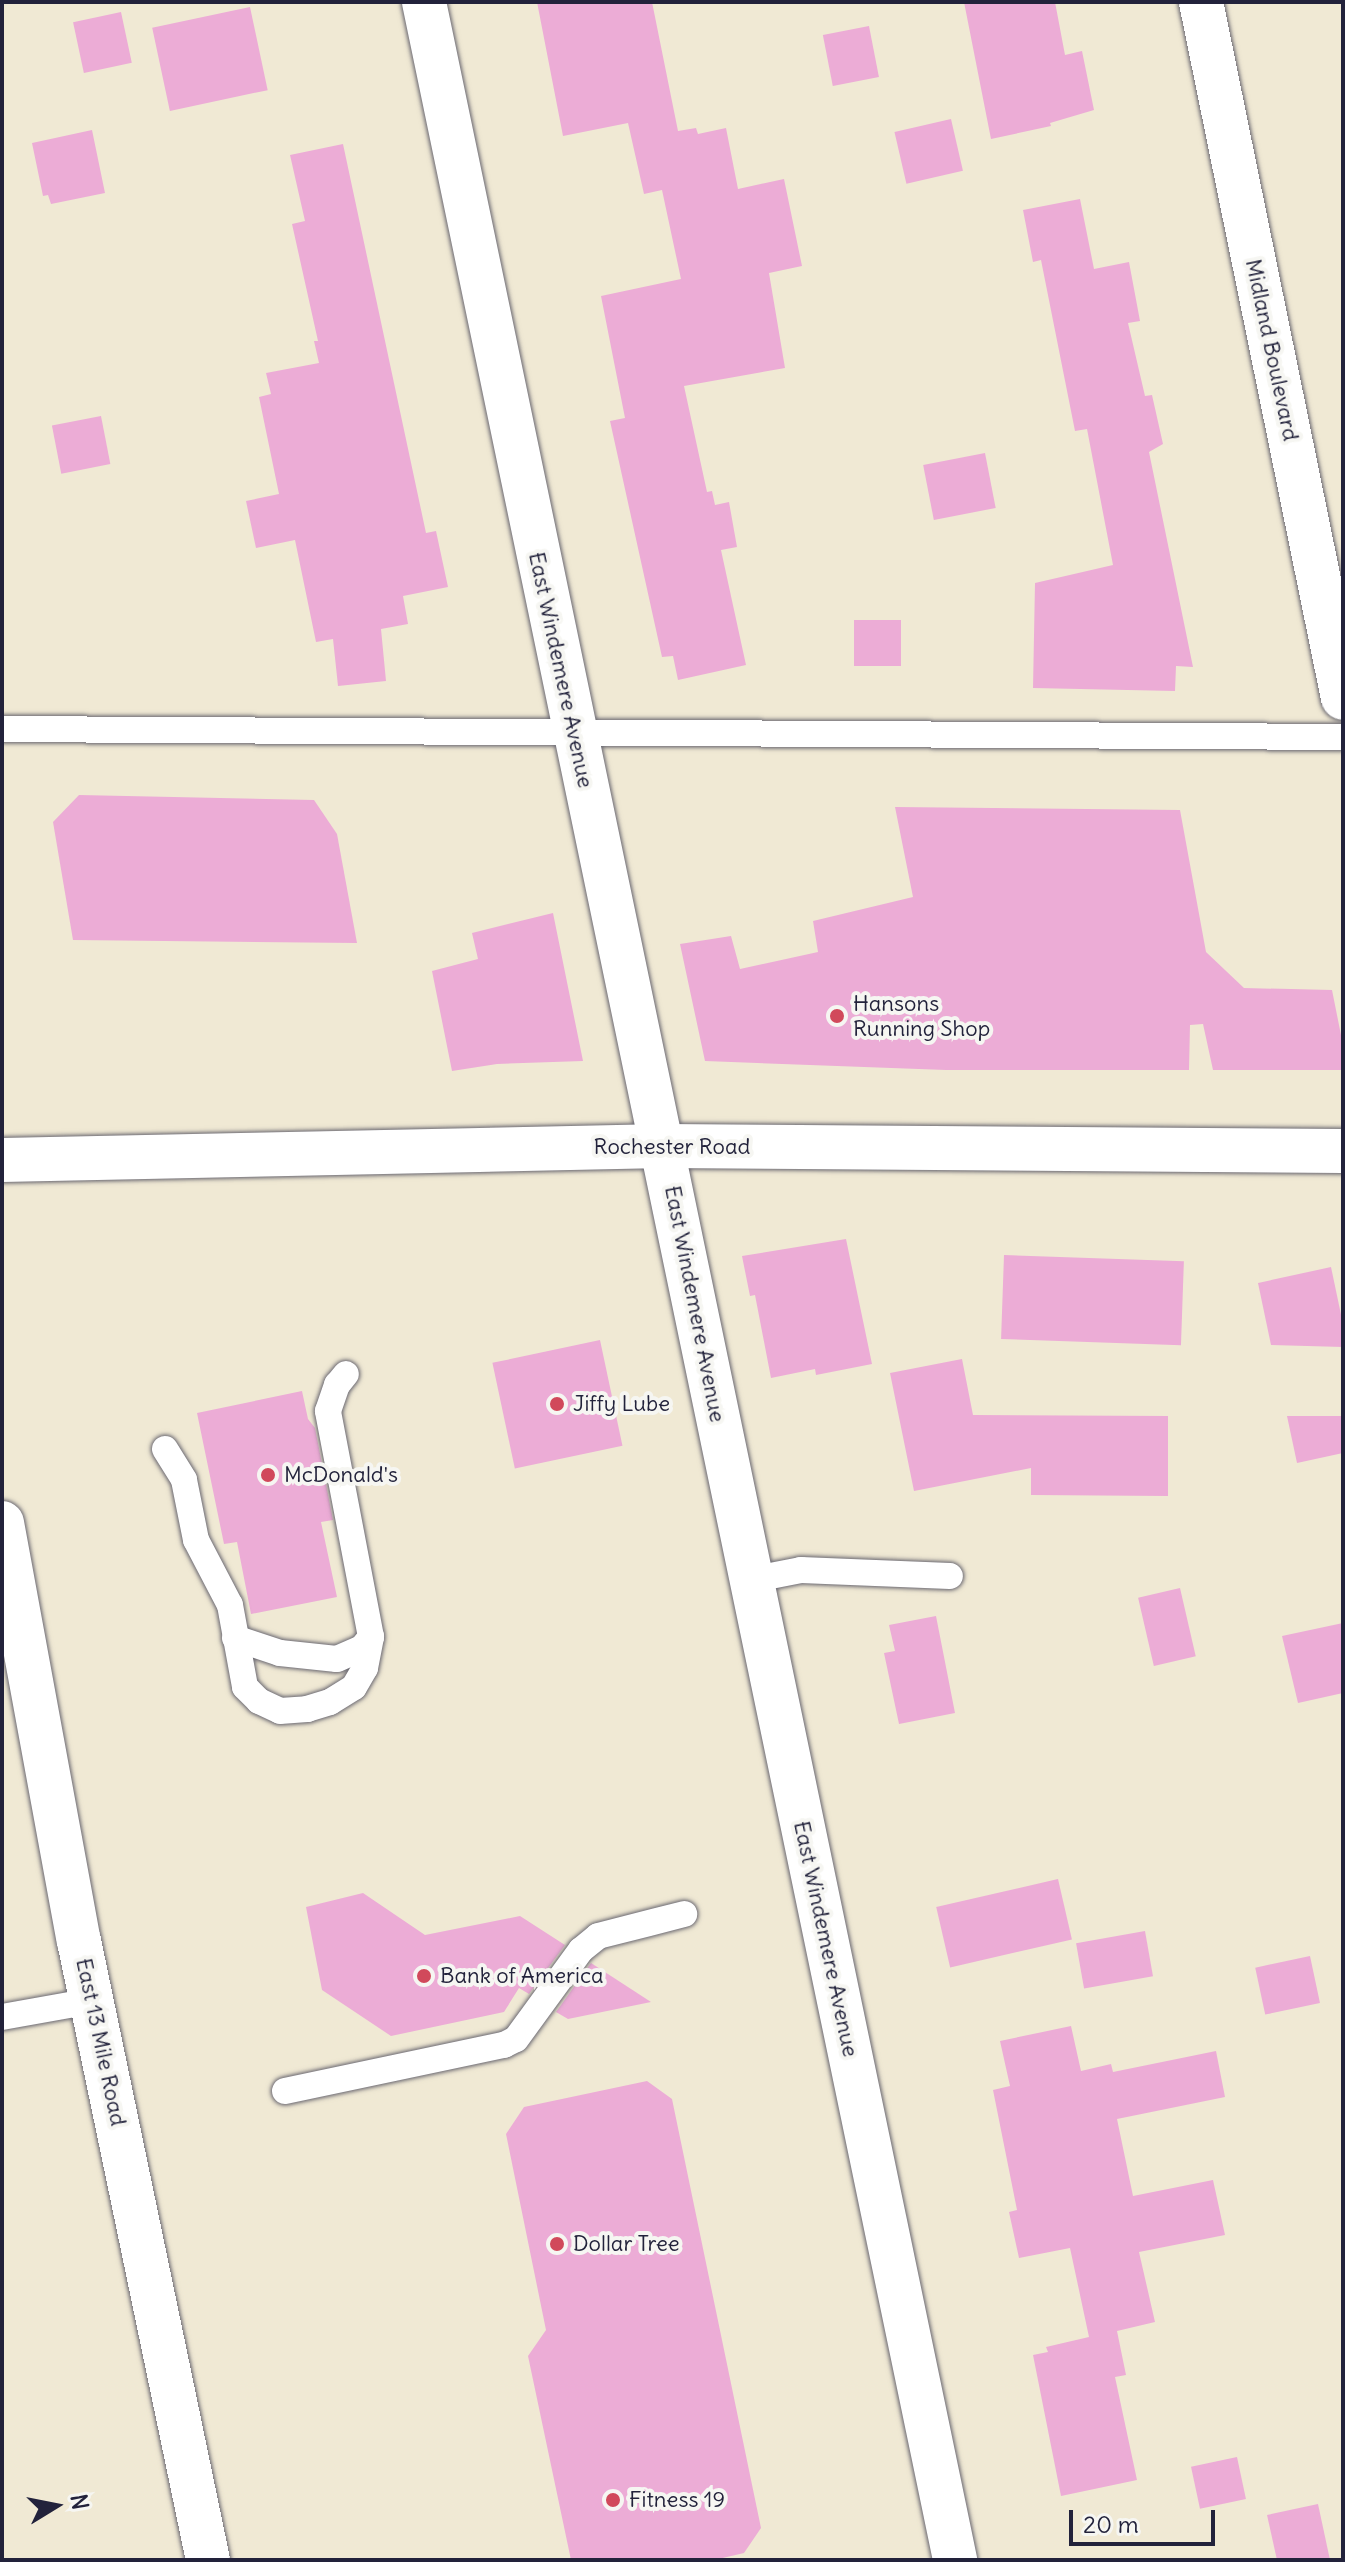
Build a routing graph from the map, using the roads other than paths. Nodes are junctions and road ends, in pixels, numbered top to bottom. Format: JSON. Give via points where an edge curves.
{"nodes":[{"id":1,"x":424,"y":2,"type":"edge"},
{"id":2,"x":1201,"y":2,"type":"edge"},
{"id":3,"x":1343,"y":698,"type":"edge"},
{"id":4,"x":2,"y":729,"type":"edge"},
{"id":5,"x":573,"y":733,"type":"junction"},
{"id":6,"x":1343,"y":737,"type":"edge"},
{"id":7,"x":664,"y":1146,"type":"junction"},
{"id":8,"x":1343,"y":1151,"type":"edge"},
{"id":9,"x":2,"y":1160,"type":"edge"},
{"id":10,"x":346,"y":1374,"type":"dead end"},
{"id":11,"x":165,"y":1449,"type":"dead end"},
{"id":12,"x":2,"y":1523,"type":"edge"},
{"id":13,"x":950,"y":1576,"type":"dead end"},
{"id":14,"x":750,"y":1580,"type":"junction"},
{"id":15,"x":371,"y":1637,"type":"junction"},
{"id":16,"x":235,"y":1638,"type":"junction"},
{"id":17,"x":684,"y":1914,"type":"dead end"},
{"id":18,"x":92,"y":2001,"type":"junction"},
{"id":19,"x":2,"y":2017,"type":"edge"},
{"id":20,"x":285,"y":2091,"type":"dead end"},
{"id":21,"x":208,"y":2560,"type":"edge"},
{"id":22,"x":955,"y":2560,"type":"edge"}],
"edges":[{"from":1,"to":5,"type":"street","name":"East Windemere Avenue"},
{"from":2,"to":3,"type":"street","name":"Midland Boulevard"},
{"from":4,"to":5,"type":"lane"},
{"from":5,"to":6,"type":"lane"},
{"from":5,"to":7,"type":"street","name":"East Windemere Avenue"},
{"from":7,"to":8,"type":"street","name":"Rochester Road"},
{"from":7,"to":9,"type":"street","name":"Rochester Road"},
{"from":7,"to":14,"type":"street","name":"East Windemere Avenue"},
{"from":10,"to":15,"type":"lane","via":[[328,1411]]},
{"from":11,"to":16,"type":"lane","via":[[184,1480],[196,1540],[230,1605]]},
{"from":12,"to":18,"type":"street","name":"East 13 Mile Road"},
{"from":13,"to":14,"type":"lane","via":[[801,1570]]},
{"from":14,"to":22,"type":"street","name":"East Windemere Avenue"},
{"from":15,"to":16,"type":"lane","via":[[362,1648],[337,1659],[280,1653]]},
{"from":15,"to":16,"type":"lane","via":[[365,1668],[354,1687],[330,1702],[280,1711],[245,1687]]},
{"from":17,"to":20,"type":"lane","via":[[598,1936],[581,1950],[516,2039],[504,2045]]},
{"from":18,"to":19,"type":"lane"},
{"from":18,"to":21,"type":"street","name":"East 13 Mile Road"}]}
